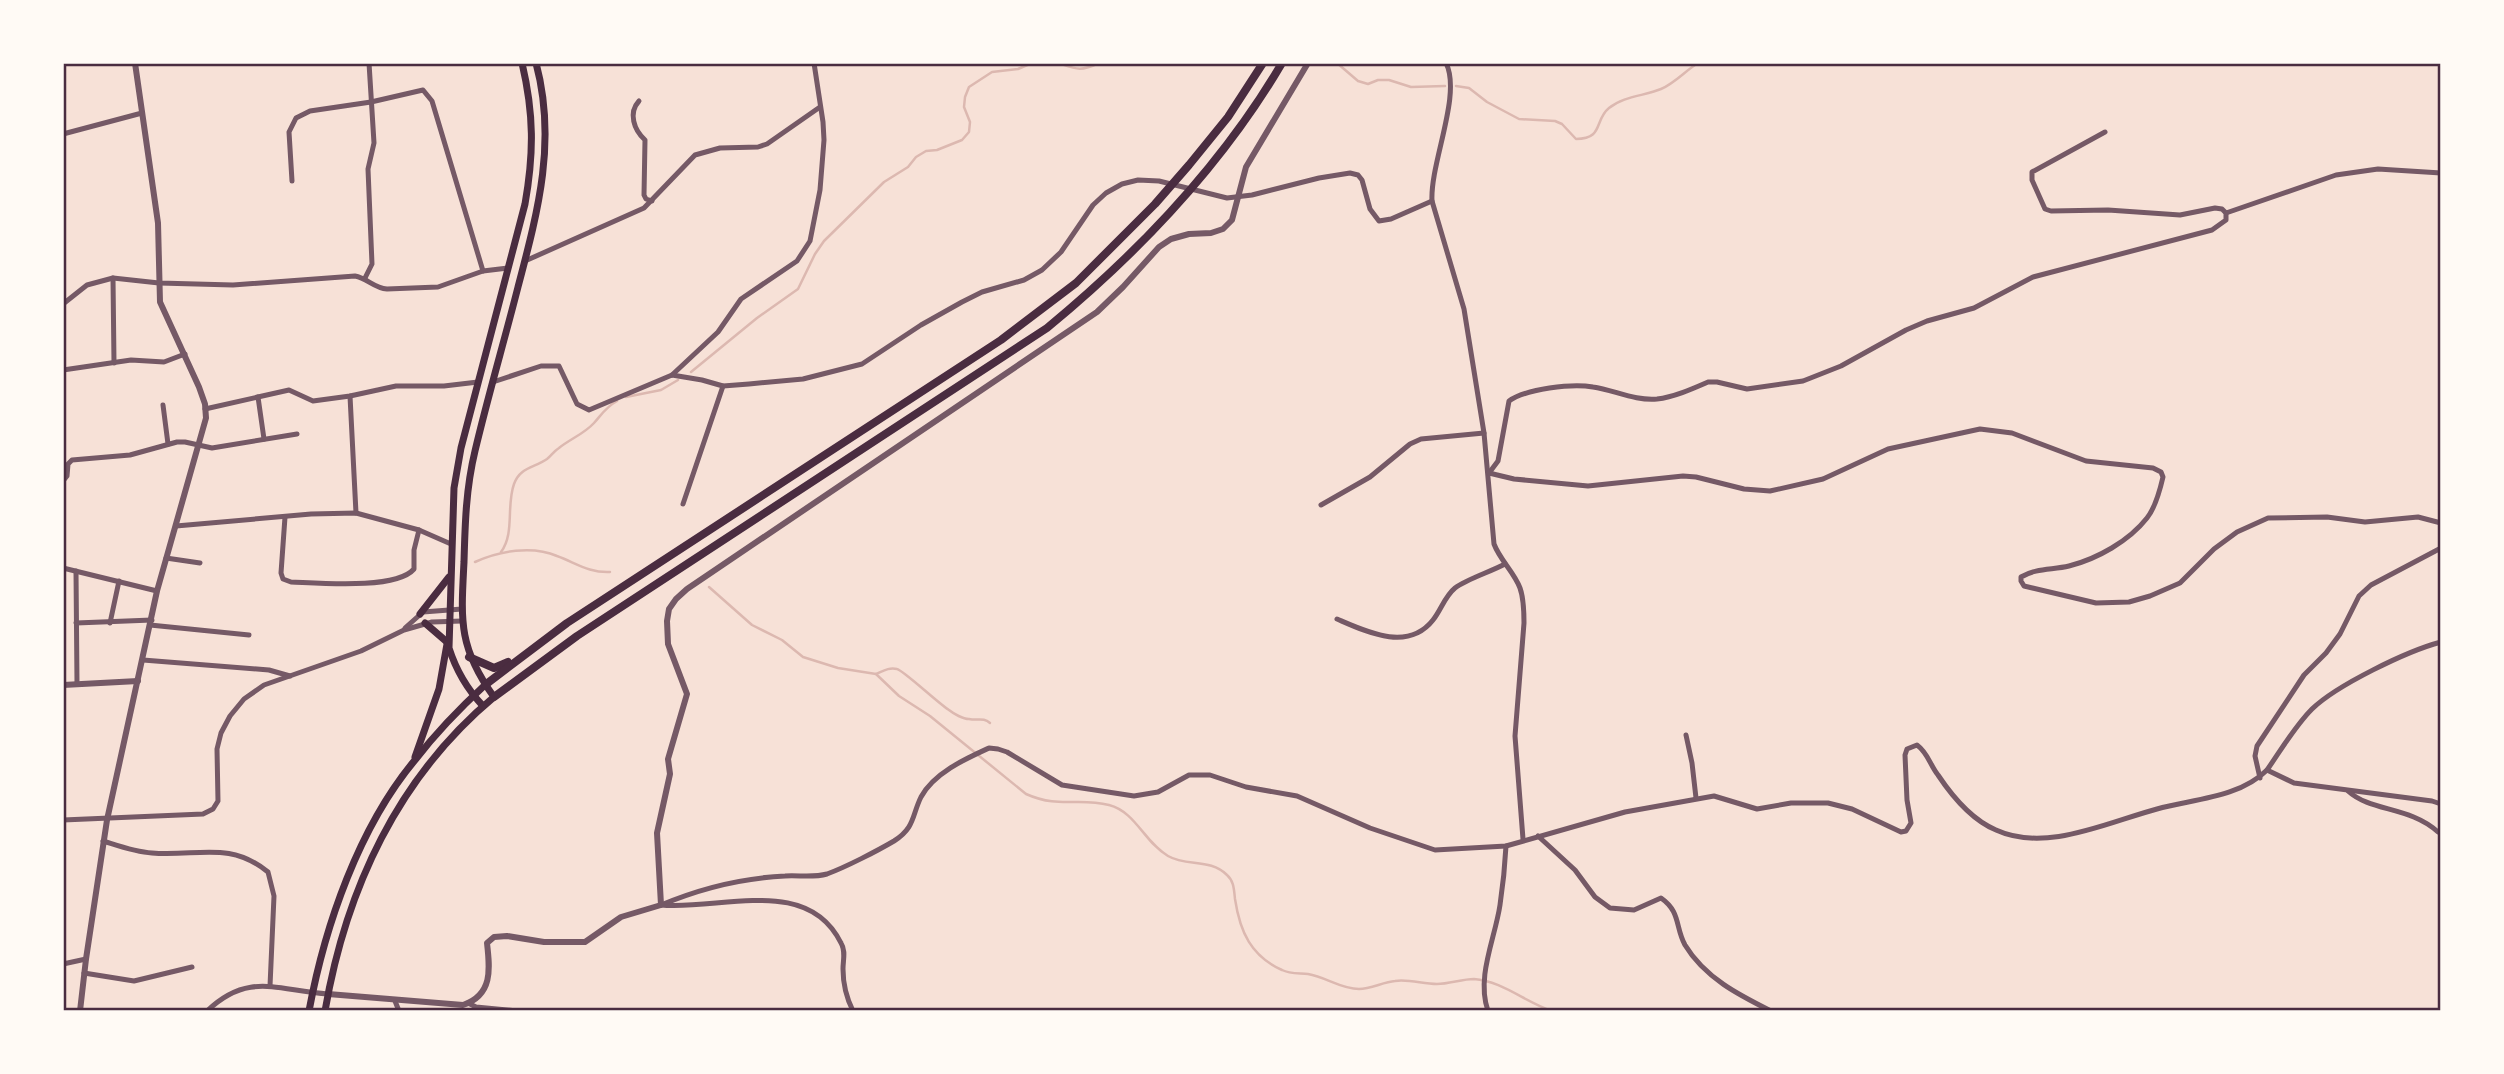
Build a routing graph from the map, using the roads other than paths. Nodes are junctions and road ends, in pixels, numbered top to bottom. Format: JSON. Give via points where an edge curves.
{"nodes":[{"id":1,"x":135,"y":63,"type":"edge"},
{"id":2,"x":369,"y":63,"type":"edge"},
{"id":3,"x":522,"y":63,"type":"edge"},
{"id":4,"x":536,"y":63,"type":"edge"},
{"id":5,"x":814,"y":63,"type":"edge"},
{"id":6,"x":1263,"y":63,"type":"edge"},
{"id":7,"x":1282,"y":63,"type":"edge"},
{"id":8,"x":1308,"y":63,"type":"edge"},
{"id":9,"x":1446,"y":63,"type":"edge"},
{"id":10,"x":639,"y":101,"type":"dead end"},
{"id":11,"x":371,"y":102,"type":"junction"},
{"id":12,"x":820,"y":107,"type":"junction"},
{"id":13,"x":142,"y":113,"type":"junction"},
{"id":14,"x":2105,"y":132,"type":"dead end"},
{"id":15,"x":63,"y":134,"type":"edge"},
{"id":16,"x":2441,"y":173,"type":"edge"},
{"id":17,"x":292,"y":181,"type":"dead end"},
{"id":18,"x":1238,"y":198,"type":"junction"},
{"id":19,"x":652,"y":201,"type":"junction"},
{"id":20,"x":1432,"y":201,"type":"junction"},
{"id":21,"x":2226,"y":213,"type":"junction"},
{"id":22,"x":525,"y":261,"type":"junction"},
{"id":23,"x":508,"y":268,"type":"junction"},
{"id":24,"x":483,"y":271,"type":"junction"},
{"id":25,"x":113,"y":278,"type":"junction"},
{"id":26,"x":365,"y":278,"type":"junction"},
{"id":27,"x":159,"y":283,"type":"junction"},
{"id":28,"x":63,"y":304,"type":"edge"},
{"id":29,"x":185,"y":354,"type":"junction"},
{"id":30,"x":114,"y":363,"type":"junction"},
{"id":31,"x":63,"y":370,"type":"edge"},
{"id":32,"x":672,"y":375,"type":"junction"},
{"id":33,"x":478,"y":382,"type":"junction"},
{"id":34,"x":493,"y":382,"type":"junction"},
{"id":35,"x":723,"y":386,"type":"junction"},
{"id":36,"x":350,"y":396,"type":"junction"},
{"id":37,"x":258,"y":397,"type":"junction"},
{"id":38,"x":163,"y":405,"type":"dead end"},
{"id":39,"x":205,"y":409,"type":"junction"},
{"id":40,"x":1484,"y":433,"type":"junction"},
{"id":41,"x":297,"y":435,"type":"dead end"},
{"id":42,"x":264,"y":439,"type":"junction"},
{"id":43,"x":168,"y":444,"type":"junction"},
{"id":44,"x":198,"y":445,"type":"junction"},
{"id":45,"x":1489,"y":473,"type":"junction"},
{"id":46,"x":63,"y":481,"type":"edge"},
{"id":47,"x":683,"y":504,"type":"dead end"},
{"id":48,"x":1321,"y":505,"type":"dead end"},
{"id":49,"x":356,"y":513,"type":"junction"},
{"id":50,"x":285,"y":517,"type":"junction"},
{"id":51,"x":2441,"y":523,"type":"edge"},
{"id":52,"x":176,"y":526,"type":"junction"},
{"id":53,"x":419,"y":530,"type":"junction"},
{"id":54,"x":451,"y":544,"type":"junction"},
{"id":55,"x":2441,"y":548,"type":"edge"},
{"id":56,"x":166,"y":558,"type":"junction"},
{"id":57,"x":200,"y":563,"type":"dead end"},
{"id":58,"x":1505,"y":564,"type":"junction"},
{"id":59,"x":63,"y":568,"type":"edge"},
{"id":60,"x":76,"y":571,"type":"junction"},
{"id":61,"x":450,"y":576,"type":"junction"},
{"id":62,"x":118,"y":581,"type":"junction"},
{"id":63,"x":158,"y":591,"type":"junction"},
{"id":64,"x":449,"y":609,"type":"junction"},
{"id":65,"x":462,"y":609,"type":"junction"},
{"id":66,"x":420,"y":614,"type":"junction"},
{"id":67,"x":1337,"y":619,"type":"dead end"},
{"id":68,"x":449,"y":621,"type":"junction"},
{"id":69,"x":462,"y":621,"type":"junction"},
{"id":70,"x":76,"y":623,"type":"junction"},
{"id":71,"x":110,"y":623,"type":"junction"},
{"id":72,"x":151,"y":623,"type":"junction"},
{"id":73,"x":425,"y":623,"type":"junction"},
{"id":74,"x":404,"y":630,"type":"junction"},
{"id":75,"x":249,"y":635,"type":"dead end"},
{"id":76,"x":447,"y":641,"type":"junction"},
{"id":77,"x":2441,"y":642,"type":"edge"},
{"id":78,"x":520,"y":656,"type":"junction"},
{"id":79,"x":470,"y":657,"type":"junction"},
{"id":80,"x":143,"y":660,"type":"junction"},
{"id":81,"x":290,"y":676,"type":"junction"},
{"id":82,"x":138,"y":681,"type":"junction"},
{"id":83,"x":77,"y":684,"type":"junction"},
{"id":84,"x":63,"y":685,"type":"edge"},
{"id":85,"x":485,"y":685,"type":"junction"},
{"id":86,"x":474,"y":696,"type":"junction"},
{"id":87,"x":494,"y":697,"type":"junction"},
{"id":88,"x":483,"y":706,"type":"junction"},
{"id":89,"x":1686,"y":735,"type":"dead end"},
{"id":90,"x":414,"y":761,"type":"junction"},
{"id":91,"x":2267,"y":770,"type":"junction"},
{"id":92,"x":2259,"y":778,"type":"junction"},
{"id":93,"x":2348,"y":791,"type":"junction"},
{"id":94,"x":1696,"y":798,"type":"junction"},
{"id":95,"x":2441,"y":804,"type":"edge"},
{"id":96,"x":63,"y":820,"type":"edge"},
{"id":97,"x":107,"y":820,"type":"junction"},
{"id":98,"x":2438,"y":832,"type":"dead end"},
{"id":99,"x":1538,"y":836,"type":"junction"},
{"id":100,"x":1522,"y":839,"type":"junction"},
{"id":101,"x":103,"y":841,"type":"junction"},
{"id":102,"x":1506,"y":846,"type":"junction"},
{"id":103,"x":661,"y":905,"type":"junction"},
{"id":104,"x":86,"y":959,"type":"junction"},
{"id":105,"x":63,"y":964,"type":"edge"},
{"id":106,"x":192,"y":967,"type":"dead end"},
{"id":107,"x":84,"y":973,"type":"junction"},
{"id":108,"x":270,"y":986,"type":"junction"},
{"id":109,"x":313,"y":993,"type":"junction"},
{"id":110,"x":328,"y":995,"type":"junction"},
{"id":111,"x":395,"y":1001,"type":"junction"},
{"id":112,"x":468,"y":1003,"type":"junction"},
{"id":113,"x":80,"y":1011,"type":"edge"},
{"id":114,"x":207,"y":1011,"type":"edge"},
{"id":115,"x":309,"y":1011,"type":"edge"},
{"id":116,"x":325,"y":1011,"type":"edge"},
{"id":117,"x":399,"y":1011,"type":"edge"},
{"id":118,"x":517,"y":1011,"type":"edge"},
{"id":119,"x":853,"y":1011,"type":"edge"},
{"id":120,"x":1488,"y":1011,"type":"edge"},
{"id":121,"x":1771,"y":1011,"type":"edge"}],
"edges":[{"from":1,"to":13,"type":"street"},
{"from":2,"to":11,"type":"street"},
{"from":3,"to":23,"type":"main road","via":[[533,120],[532,156]]},
{"from":4,"to":22,"type":"main road","via":[[547,140]]},
{"from":5,"to":12,"type":"street"},
{"from":6,"to":78,"type":"main road","via":[[1189,165],[1066,291],[1001,340]]},
{"from":7,"to":87,"type":"main road","via":[[1242,126],[1168,215],[1047,328],[588,629]]},
{"from":8,"to":18,"type":"street","via":[[1247,167]]},
{"from":9,"to":20,"type":"street","via":[[1450,95]]},
{"from":10,"to":19,"type":"street","via":[[633,121],[645,140],[644,195]]},
{"from":11,"to":17,"type":"street","via":[[310,111],[296,118],[289,132]]},
{"from":11,"to":24,"type":"street","via":[[421,90],[430,96]]},
{"from":11,"to":26,"type":"street","via":[[372,264]]},
{"from":12,"to":19,"type":"street","via":[[767,144],[695,155]]},
{"from":12,"to":32,"type":"street","via":[[824,140],[820,190],[805,252],[741,299],[718,332]]},
{"from":13,"to":15,"type":"street"},
{"from":13,"to":27,"type":"street","via":[[158,223]]},
{"from":14,"to":21,"type":"street","via":[[2032,172],[2045,209],[2180,215],[2215,208]]},
{"from":16,"to":21,"type":"street","via":[[2378,169],[2336,175]]},
{"from":18,"to":20,"type":"street","via":[[1350,173],[1362,180],[1370,209],[1379,221]]},
{"from":18,"to":35,"type":"street","via":[[1216,197],[1158,181],[1122,184],[1093,205],[1061,252],[1042,270],[962,302],[862,364],[803,379]]},
{"from":18,"to":103,"type":"street","via":[[1232,220],[1223,229],[1171,239],[1159,247],[1097,312],[676,599],[669,610],[668,644],[687,694],[668,759],[670,774],[656,832]]},
{"from":19,"to":22,"type":"street"},
{"from":20,"to":40,"type":"street","via":[[1464,309]]},
{"from":21,"to":45,"type":"street","via":[[2226,220],[2212,230],[2033,277],[1974,308],[1906,330],[1803,381],[1748,389],[1708,382],[1656,399],[1592,386],[1522,393],[1509,401],[1498,461]]},
{"from":22,"to":34,"type":"main road"},
{"from":23,"to":24,"type":"street"},
{"from":23,"to":33,"type":"main road"},
{"from":24,"to":26,"type":"street","via":[[438,287],[379,288]]},
{"from":25,"to":27,"type":"street"},
{"from":25,"to":28,"type":"street","via":[[87,285]]},
{"from":25,"to":30,"type":"street"},
{"from":26,"to":27,"type":"street","via":[[233,285]]},
{"from":27,"to":29,"type":"street","via":[[161,306]]},
{"from":29,"to":30,"type":"street","via":[[168,361]]},
{"from":29,"to":39,"type":"street"},
{"from":30,"to":31,"type":"street"},
{"from":32,"to":34,"type":"street","via":[[589,410],[577,404],[558,366],[541,366]]},
{"from":32,"to":35,"type":"street"},
{"from":33,"to":36,"type":"street","via":[[396,386]]},
{"from":33,"to":54,"type":"main road","via":[[455,479]]},
{"from":34,"to":65,"type":"main road","via":[[467,491]]},
{"from":35,"to":47,"type":"street"},
{"from":36,"to":37,"type":"street","via":[[311,401],[289,390]]},
{"from":36,"to":49,"type":"street"},
{"from":37,"to":39,"type":"street"},
{"from":37,"to":42,"type":"street"},
{"from":38,"to":43,"type":"street"},
{"from":39,"to":44,"type":"street"},
{"from":40,"to":45,"type":"street"},
{"from":40,"to":48,"type":"street","via":[[1421,439],[1370,477]]},
{"from":41,"to":42,"type":"street"},
{"from":42,"to":44,"type":"street","via":[[214,448]]},
{"from":43,"to":44,"type":"street"},
{"from":43,"to":46,"type":"street","via":[[122,456],[72,460]]},
{"from":44,"to":52,"type":"street"},
{"from":45,"to":51,"type":"street","via":[[1588,486],[1682,476],[1770,491],[1823,479],[1888,449],[1980,429],[2012,433],[2087,461],[2161,472],[2148,517],[2123,541],[2087,560],[2021,577],[2024,586],[2096,603],[2129,602],[2171,588],[2237,532],[2268,518],[2365,522],[2418,517]]},
{"from":45,"to":58,"type":"street","via":[[1494,544]]},
{"from":49,"to":50,"type":"street"},
{"from":49,"to":53,"type":"street"},
{"from":50,"to":52,"type":"street"},
{"from":50,"to":53,"type":"street","via":[[281,573],[290,582],[363,584],[407,575],[414,569]]},
{"from":52,"to":56,"type":"street"},
{"from":53,"to":54,"type":"street"},
{"from":54,"to":61,"type":"main road"},
{"from":55,"to":92,"type":"street","via":[[2359,596],[2340,635],[2304,675],[2257,746]]},
{"from":56,"to":57,"type":"street"},
{"from":56,"to":63,"type":"street"},
{"from":58,"to":67,"type":"street","via":[[1456,587],[1433,620],[1414,635],[1381,637]]},
{"from":58,"to":100,"type":"street","via":[[1521,590],[1524,623],[1515,736]]},
{"from":59,"to":60,"type":"street"},
{"from":60,"to":62,"type":"street"},
{"from":60,"to":70,"type":"street"},
{"from":61,"to":64,"type":"main road"},
{"from":61,"to":66,"type":"main road"},
{"from":62,"to":63,"type":"street"},
{"from":62,"to":71,"type":"street"},
{"from":63,"to":72,"type":"street"},
{"from":64,"to":65,"type":"street"},
{"from":64,"to":66,"type":"street"},
{"from":64,"to":68,"type":"main road"},
{"from":65,"to":69,"type":"main road"},
{"from":66,"to":74,"type":"street"},
{"from":68,"to":69,"type":"street"},
{"from":68,"to":73,"type":"street"},
{"from":68,"to":76,"type":"main road"},
{"from":69,"to":79,"type":"main road"},
{"from":70,"to":71,"type":"street"},
{"from":70,"to":83,"type":"street"},
{"from":71,"to":72,"type":"street"},
{"from":72,"to":75,"type":"street"},
{"from":72,"to":80,"type":"street"},
{"from":73,"to":74,"type":"street"},
{"from":73,"to":76,"type":"main road"},
{"from":74,"to":81,"type":"street"},
{"from":76,"to":86,"type":"main road","via":[[454,664]]},
{"from":76,"to":90,"type":"main road","via":[[439,689]]},
{"from":77,"to":91,"type":"street","via":[[2323,699]]},
{"from":78,"to":79,"type":"main road","via":[[494,668]]},
{"from":78,"to":85,"type":"main road"},
{"from":79,"to":85,"type":"main road"},
{"from":80,"to":81,"type":"street","via":[[269,670]]},
{"from":80,"to":82,"type":"street"},
{"from":81,"to":97,"type":"street","via":[[264,685],[230,716],[217,749],[218,800],[213,809],[203,814]]},
{"from":82,"to":83,"type":"street"},
{"from":82,"to":97,"type":"street"},
{"from":83,"to":84,"type":"street"},
{"from":85,"to":86,"type":"main road"},
{"from":85,"to":87,"type":"main road"},
{"from":86,"to":88,"type":"main road"},
{"from":86,"to":90,"type":"main road"},
{"from":87,"to":88,"type":"main road"},
{"from":88,"to":110,"type":"main road","via":[[425,768],[378,841],[354,899]]},
{"from":89,"to":94,"type":"street"},
{"from":90,"to":109,"type":"main road","via":[[354,863]]},
{"from":91,"to":92,"type":"street"},
{"from":91,"to":93,"type":"street","via":[[2294,783]]},
{"from":92,"to":94,"type":"street","via":[[2220,795],[2084,832],[2036,838],[1995,830],[1971,814],[1917,745],[1905,755],[1911,822],[1906,831],[1828,803],[1756,808],[1714,796]]},
{"from":93,"to":95,"type":"street"},
{"from":93,"to":98,"type":"street","via":[[2411,814]]},
{"from":94,"to":99,"type":"street"},
{"from":96,"to":97,"type":"street"},
{"from":97,"to":101,"type":"street"},
{"from":99,"to":100,"type":"street"},
{"from":99,"to":121,"type":"street","via":[[1611,908],[1634,909],[1661,898],[1670,904],[1683,942],[1705,970]]},
{"from":100,"to":102,"type":"street"},
{"from":101,"to":104,"type":"street"},
{"from":101,"to":108,"type":"street","via":[[152,853],[242,855],[268,872],[274,896]]},
{"from":102,"to":103,"type":"street","via":[[1435,850],[1297,796],[1210,775],[1189,775],[1146,796],[1073,788],[998,749],[982,751],[935,778],[906,832],[826,874],[726,885]]},
{"from":102,"to":120,"type":"street","via":[[1484,980]]},
{"from":103,"to":112,"type":"street","via":[[625,915],[585,942],[494,937],[488,943],[488,981]]},
{"from":103,"to":119,"type":"street","via":[[756,899],[810,911],[831,927],[841,943]]},
{"from":104,"to":105,"type":"street"},
{"from":104,"to":107,"type":"street"},
{"from":106,"to":107,"type":"street","via":[[134,981]]},
{"from":107,"to":113,"type":"street"},
{"from":108,"to":109,"type":"street"},
{"from":108,"to":114,"type":"street","via":[[233,992]]},
{"from":109,"to":110,"type":"street"},
{"from":109,"to":115,"type":"main road"},
{"from":110,"to":111,"type":"street"},
{"from":110,"to":116,"type":"main road"},
{"from":111,"to":112,"type":"street"},
{"from":111,"to":117,"type":"street"},
{"from":112,"to":118,"type":"street"}]}
